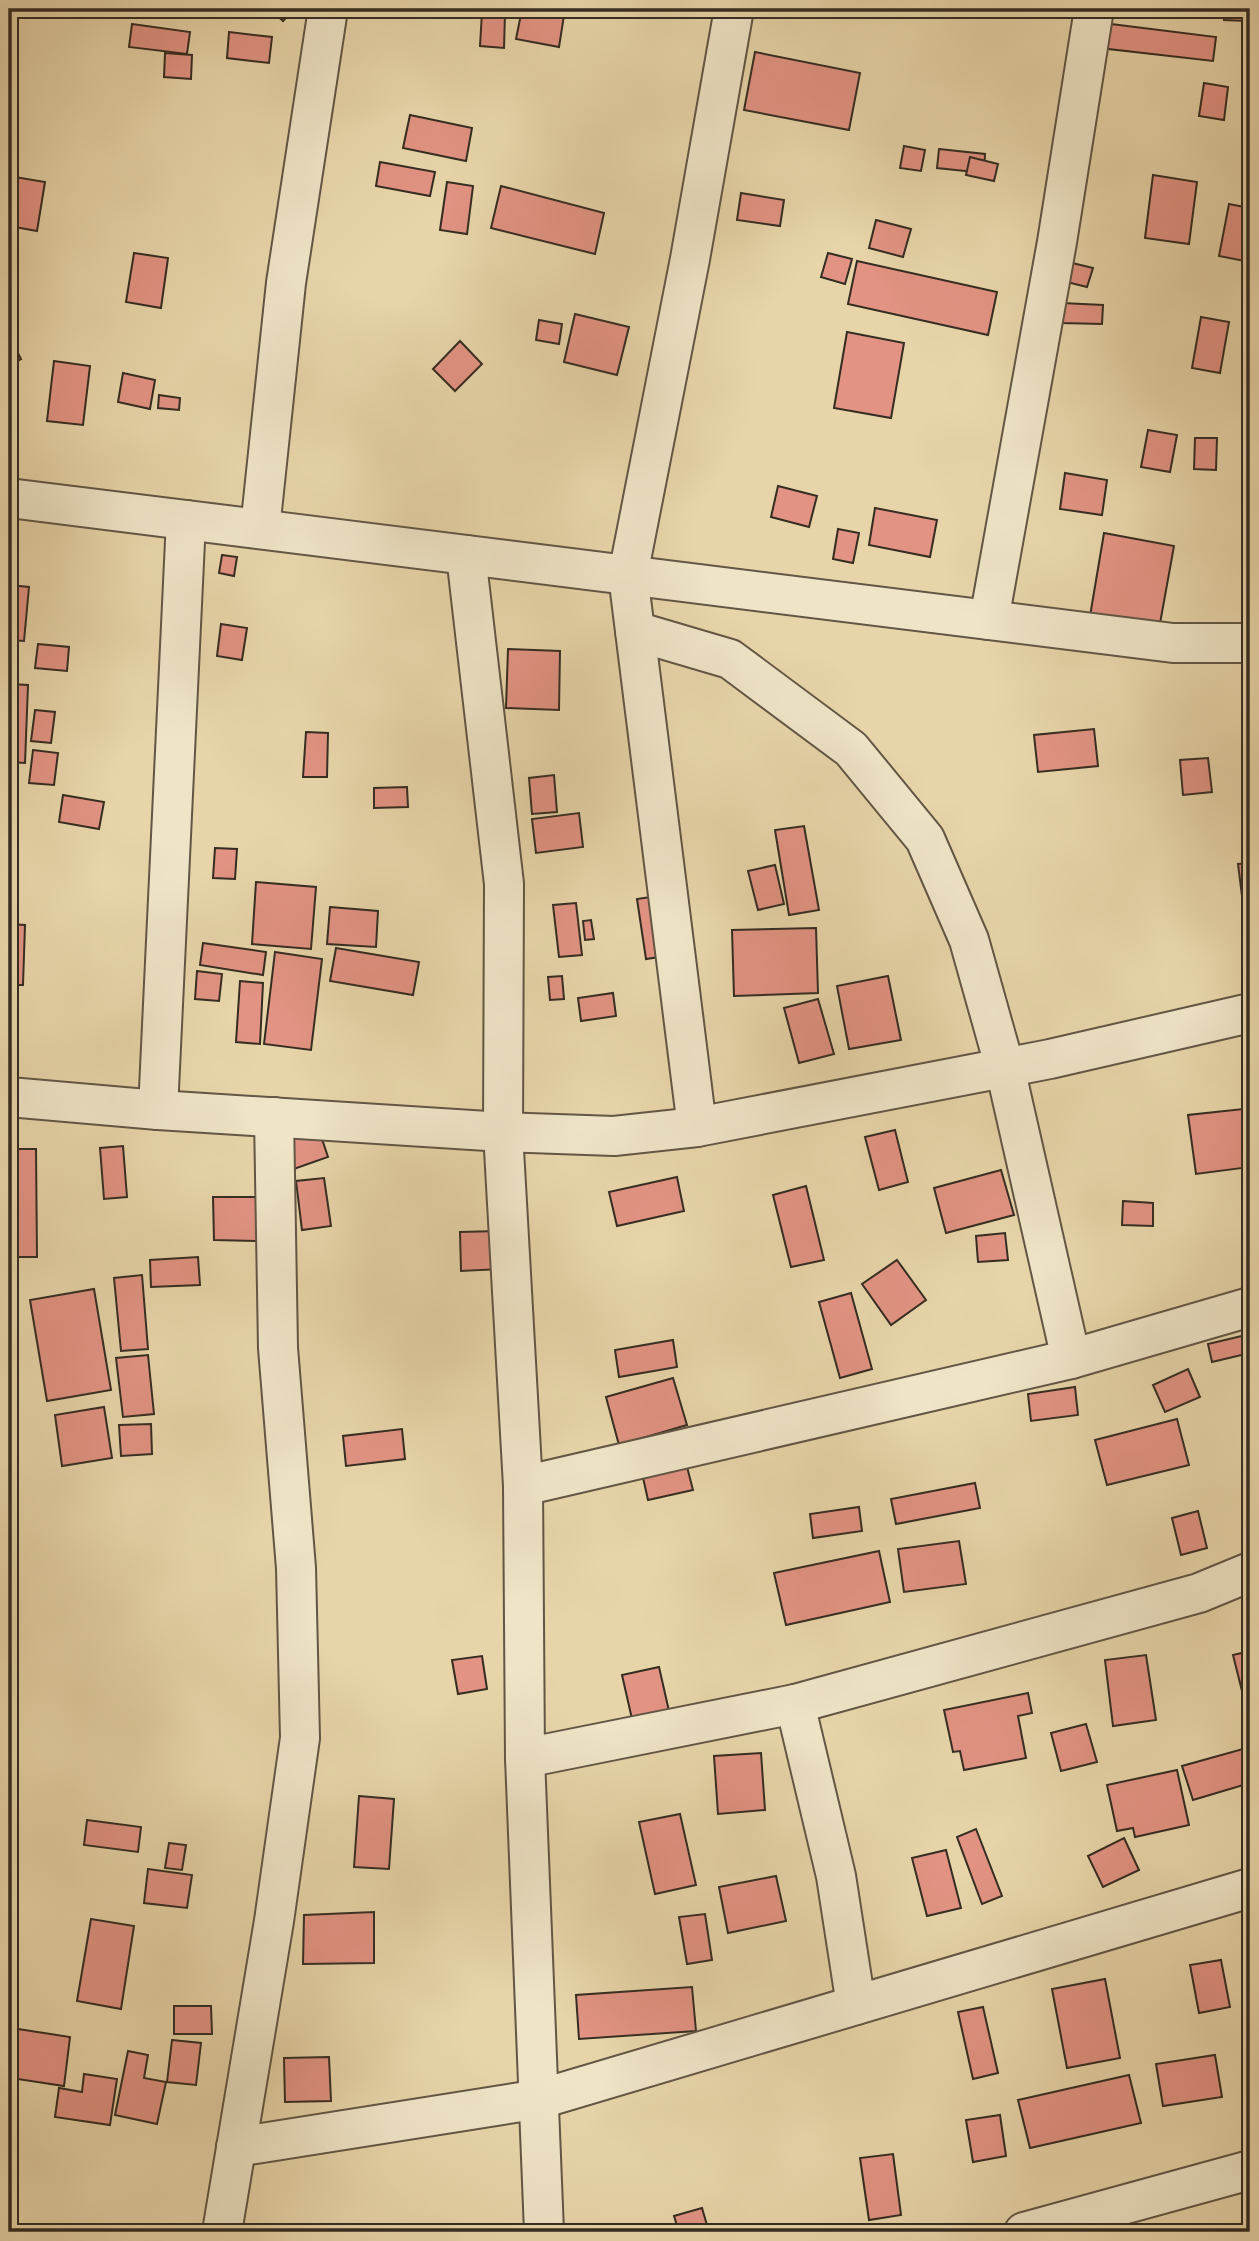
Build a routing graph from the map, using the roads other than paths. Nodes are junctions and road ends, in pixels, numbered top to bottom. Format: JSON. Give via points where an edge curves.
{"nodes":[{"id":1,"x":328,"y":9,"type":"edge"},
{"id":2,"x":734,"y":9,"type":"edge"},
{"id":3,"x":1094,"y":9,"type":"edge"},
{"id":4,"x":9,"y":498,"type":"edge"},
{"id":5,"x":186,"y":520,"type":"junction"},
{"id":6,"x":260,"y":529,"type":"junction"},
{"id":7,"x":466,"y":555,"type":"junction"},
{"id":8,"x":628,"y":575,"type":"junction"},
{"id":9,"x":989,"y":620,"type":"junction"},
{"id":10,"x":635,"y":631,"type":"junction"},
{"id":11,"x":1250,"y":643,"type":"edge"},
{"id":12,"x":1250,"y":1013,"type":"edge"},
{"id":13,"x":1005,"y":1068,"type":"junction"},
{"id":14,"x":9,"y":1097,"type":"edge"},
{"id":15,"x":158,"y":1110,"type":"junction"},
{"id":16,"x":274,"y":1117,"type":"junction"},
{"id":17,"x":697,"y":1127,"type":"junction"},
{"id":18,"x":503,"y":1132,"type":"junction"},
{"id":19,"x":1250,"y":1307,"type":"edge"},
{"id":20,"x":1072,"y":1359,"type":"junction"},
{"id":21,"x":523,"y":1486,"type":"junction"},
{"id":22,"x":1250,"y":1572,"type":"edge"},
{"id":23,"x":795,"y":1704,"type":"junction"},
{"id":24,"x":525,"y":1758,"type":"junction"},
{"id":25,"x":1250,"y":1888,"type":"edge"},
{"id":26,"x":856,"y":2005,"type":"junction"},
{"id":27,"x":540,"y":2099,"type":"junction"},
{"id":28,"x":236,"y":2147,"type":"junction"},
{"id":29,"x":1250,"y":2170,"type":"edge"},
{"id":30,"x":222,"y":2232,"type":"edge"},
{"id":31,"x":544,"y":2232,"type":"edge"},
{"id":32,"x":1024,"y":2232,"type":"edge"}],
"edges":[{"from":1,"to":6,"type":"street","via":[[286,283]]},
{"from":2,"to":8,"type":"street"},
{"from":3,"to":9,"type":"street"},
{"from":4,"to":5,"type":"street"},
{"from":5,"to":6,"type":"street"},
{"from":5,"to":15,"type":"street"},
{"from":6,"to":7,"type":"street"},
{"from":7,"to":8,"type":"street"},
{"from":7,"to":18,"type":"street","via":[[504,884]]},
{"from":8,"to":9,"type":"street"},
{"from":8,"to":10,"type":"street"},
{"from":9,"to":11,"type":"street","via":[[1173,643]]},
{"from":10,"to":13,"type":"street","via":[[730,659],[851,750],[925,839],[969,940]]},
{"from":10,"to":17,"type":"street"},
{"from":12,"to":13,"type":"street"},
{"from":13,"to":17,"type":"street"},
{"from":13,"to":20,"type":"street"},
{"from":14,"to":15,"type":"street"},
{"from":15,"to":16,"type":"street"},
{"from":16,"to":18,"type":"street"},
{"from":16,"to":28,"type":"street","via":[[278,1348],[296,1568],[300,1738]]},
{"from":17,"to":18,"type":"street","via":[[614,1136]]},
{"from":18,"to":21,"type":"street"},
{"from":19,"to":20,"type":"street"},
{"from":20,"to":21,"type":"street"},
{"from":21,"to":24,"type":"street"},
{"from":22,"to":23,"type":"street","via":[[1199,1593]]},
{"from":23,"to":24,"type":"street"},
{"from":23,"to":26,"type":"street","via":[[836,1876]]},
{"from":24,"to":27,"type":"street"},
{"from":25,"to":26,"type":"street"},
{"from":26,"to":27,"type":"street"},
{"from":27,"to":28,"type":"street"},
{"from":27,"to":31,"type":"street"},
{"from":28,"to":30,"type":"street"},
{"from":29,"to":32,"type":"street"}]}
